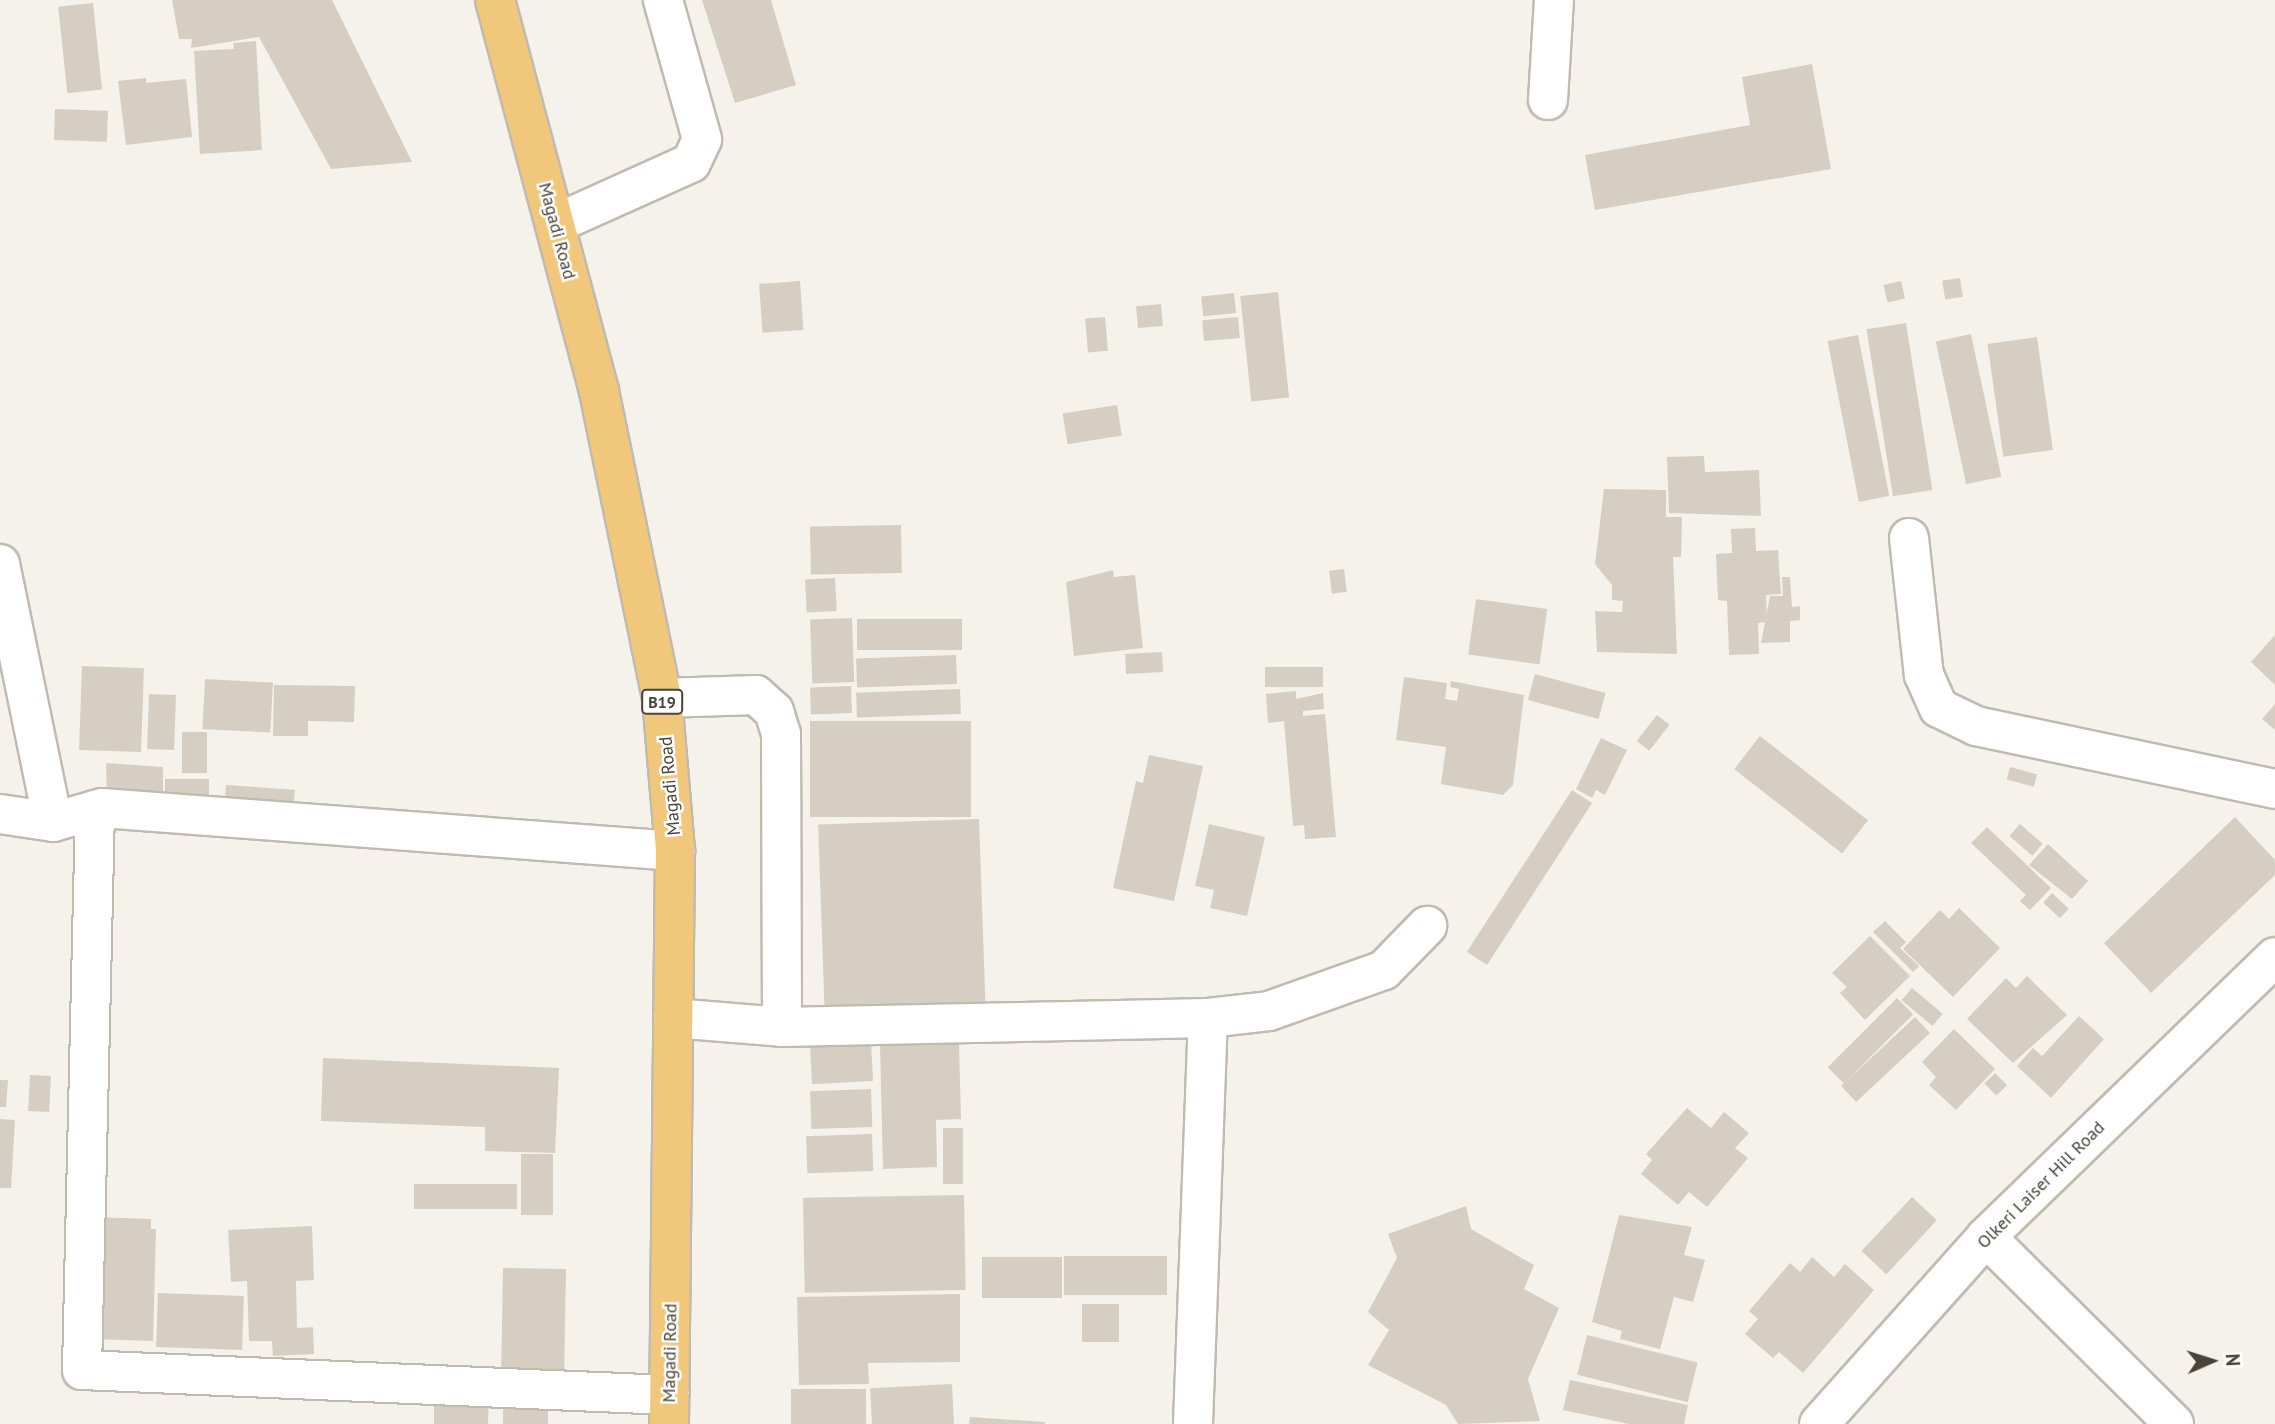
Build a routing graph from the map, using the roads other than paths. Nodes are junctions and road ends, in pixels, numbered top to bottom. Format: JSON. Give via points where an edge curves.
{"nodes":[{"id":1,"x":495,"y":0,"type":"edge"},
{"id":2,"x":663,"y":0,"type":"edge"},
{"id":3,"x":1554,"y":0,"type":"edge"},
{"id":4,"x":1548,"y":100,"type":"dead end"},
{"id":5,"x":555,"y":224,"type":"junction"},
{"id":6,"x":1909,"y":538,"type":"dead end"},
{"id":7,"x":0,"y":564,"type":"edge"},
{"id":8,"x":662,"y":698,"type":"junction"},
{"id":9,"x":2275,"y":789,"type":"edge"},
{"id":10,"x":95,"y":810,"type":"junction"},
{"id":11,"x":0,"y":814,"type":"edge"},
{"id":12,"x":53,"y":822,"type":"junction"},
{"id":13,"x":675,"y":851,"type":"junction"},
{"id":14,"x":1427,"y":926,"type":"dead end"},
{"id":15,"x":2275,"y":957,"type":"edge"},
{"id":16,"x":673,"y":1018,"type":"junction"},
{"id":17,"x":1208,"y":1018,"type":"junction"},
{"id":18,"x":782,"y":1027,"type":"junction"},
{"id":19,"x":1986,"y":1237,"type":"junction"},
{"id":20,"x":669,"y":1409,"type":"edge"},
{"id":21,"x":1193,"y":1424,"type":"edge"},
{"id":22,"x":1819,"y":1424,"type":"edge"},
{"id":23,"x":2174,"y":1424,"type":"edge"}],
"edges":[{"from":1,"to":5,"type":"highway","name":"Magadi Road","number":"B19"},
{"from":2,"to":5,"type":"street","via":[[702,139],[691,163]]},
{"from":3,"to":4,"type":"street"},
{"from":5,"to":8,"type":"highway","name":"Magadi Road","number":"B19","via":[[599,391]]},
{"from":6,"to":9,"type":"street","via":[[1924,675],[1939,708],[1976,726]]},
{"from":7,"to":12,"type":"street"},
{"from":8,"to":13,"type":"highway","name":"Magadi Road","number":"B19"},
{"from":8,"to":18,"type":"street","via":[[756,695],[774,711],[781,734]]},
{"from":10,"to":12,"type":"street"},
{"from":10,"to":13,"type":"street"},
{"from":10,"to":20,"type":"street","via":[[82,1370]]},
{"from":11,"to":12,"type":"street"},
{"from":13,"to":16,"type":"highway","name":"Magadi Road","number":"B19"},
{"from":14,"to":17,"type":"street","via":[[1384,970],[1269,1011]]},
{"from":15,"to":19,"type":"street","name":"Olkeri Laiser Hill Road"},
{"from":16,"to":18,"type":"street"},
{"from":16,"to":20,"type":"highway","name":"Magadi Road","number":"B19"},
{"from":17,"to":18,"type":"street"},
{"from":17,"to":21,"type":"street"},
{"from":19,"to":22,"type":"street","name":"Olkeri Laiser Hill Road"},
{"from":19,"to":23,"type":"street"}]}
